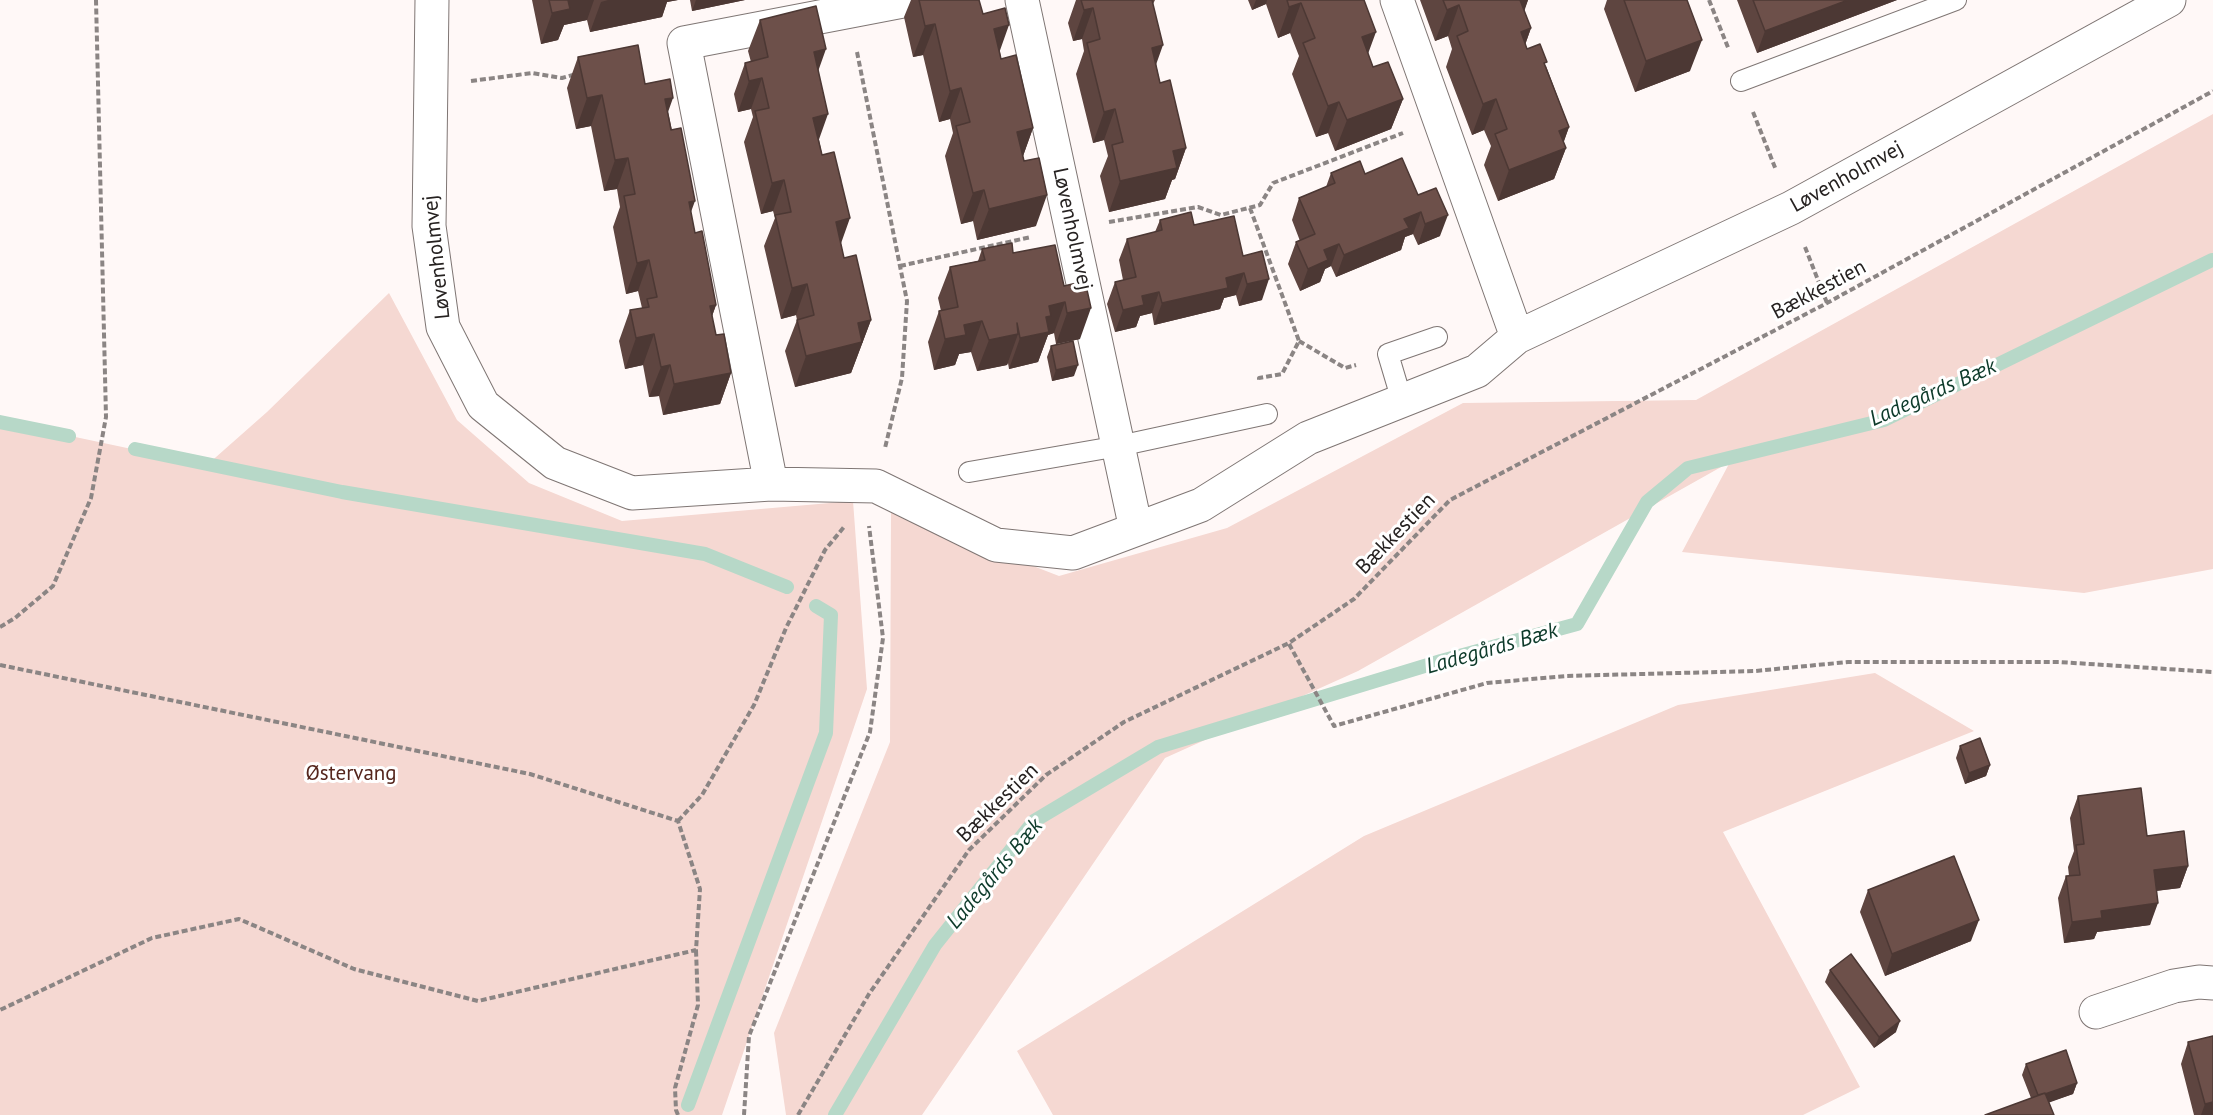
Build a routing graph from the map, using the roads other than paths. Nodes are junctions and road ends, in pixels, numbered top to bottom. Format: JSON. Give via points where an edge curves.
{"nodes":[{"id":1,"x":432,"y":0,"type":"edge"},
{"id":2,"x":908,"y":0,"type":"edge"},
{"id":3,"x":1022,"y":0,"type":"edge"},
{"id":4,"x":1397,"y":0,"type":"edge"},
{"id":5,"x":1956,"y":0,"type":"edge"},
{"id":6,"x":2169,"y":0,"type":"edge"},
{"id":7,"x":1741,"y":81,"type":"dead end"},
{"id":8,"x":1437,"y":337,"type":"dead end"},
{"id":9,"x":1517,"y":337,"type":"junction"},
{"id":10,"x":1402,"y":401,"type":"junction"},
{"id":11,"x":1267,"y":414,"type":"road end"},
{"id":12,"x":1119,"y":446,"type":"junction"},
{"id":13,"x":969,"y":472,"type":"dead end"},
{"id":14,"x":771,"y":484,"type":"junction"},
{"id":15,"x":1137,"y":529,"type":"junction"},
{"id":16,"x":2213,"y":983,"type":"edge"},
{"id":17,"x":2096,"y":1012,"type":"dead end"}],
"edges":[{"from":1,"to":14,"type":"street","name":"Løvenholmvej","via":[[429,226],[443,327],[483,405],[555,463],[632,493]]},
{"from":2,"to":14,"type":"street","via":[[684,43]]},
{"from":3,"to":12,"type":"street","name":"Løvenholmvej"},
{"from":4,"to":9,"type":"street"},
{"from":5,"to":7,"type":"lane"},
{"from":6,"to":9,"type":"street","name":"Løvenholmvej","via":[[1791,208]]},
{"from":8,"to":10,"type":"lane","via":[[1388,354]]},
{"from":9,"to":10,"type":"street","name":"Løvenholmvej","via":[[1477,371]]},
{"from":10,"to":15,"type":"street","name":"Løvenholmvej","via":[[1308,438],[1201,505]]},
{"from":11,"to":12,"type":"lane"},
{"from":12,"to":13,"type":"lane"},
{"from":12,"to":15,"type":"street","name":"Løvenholmvej"},
{"from":14,"to":15,"type":"street","name":"Løvenholmvej","via":[[876,486],[996,544],[1073,553]]},
{"from":16,"to":17,"type":"street","via":[[2174,986]]}]}
